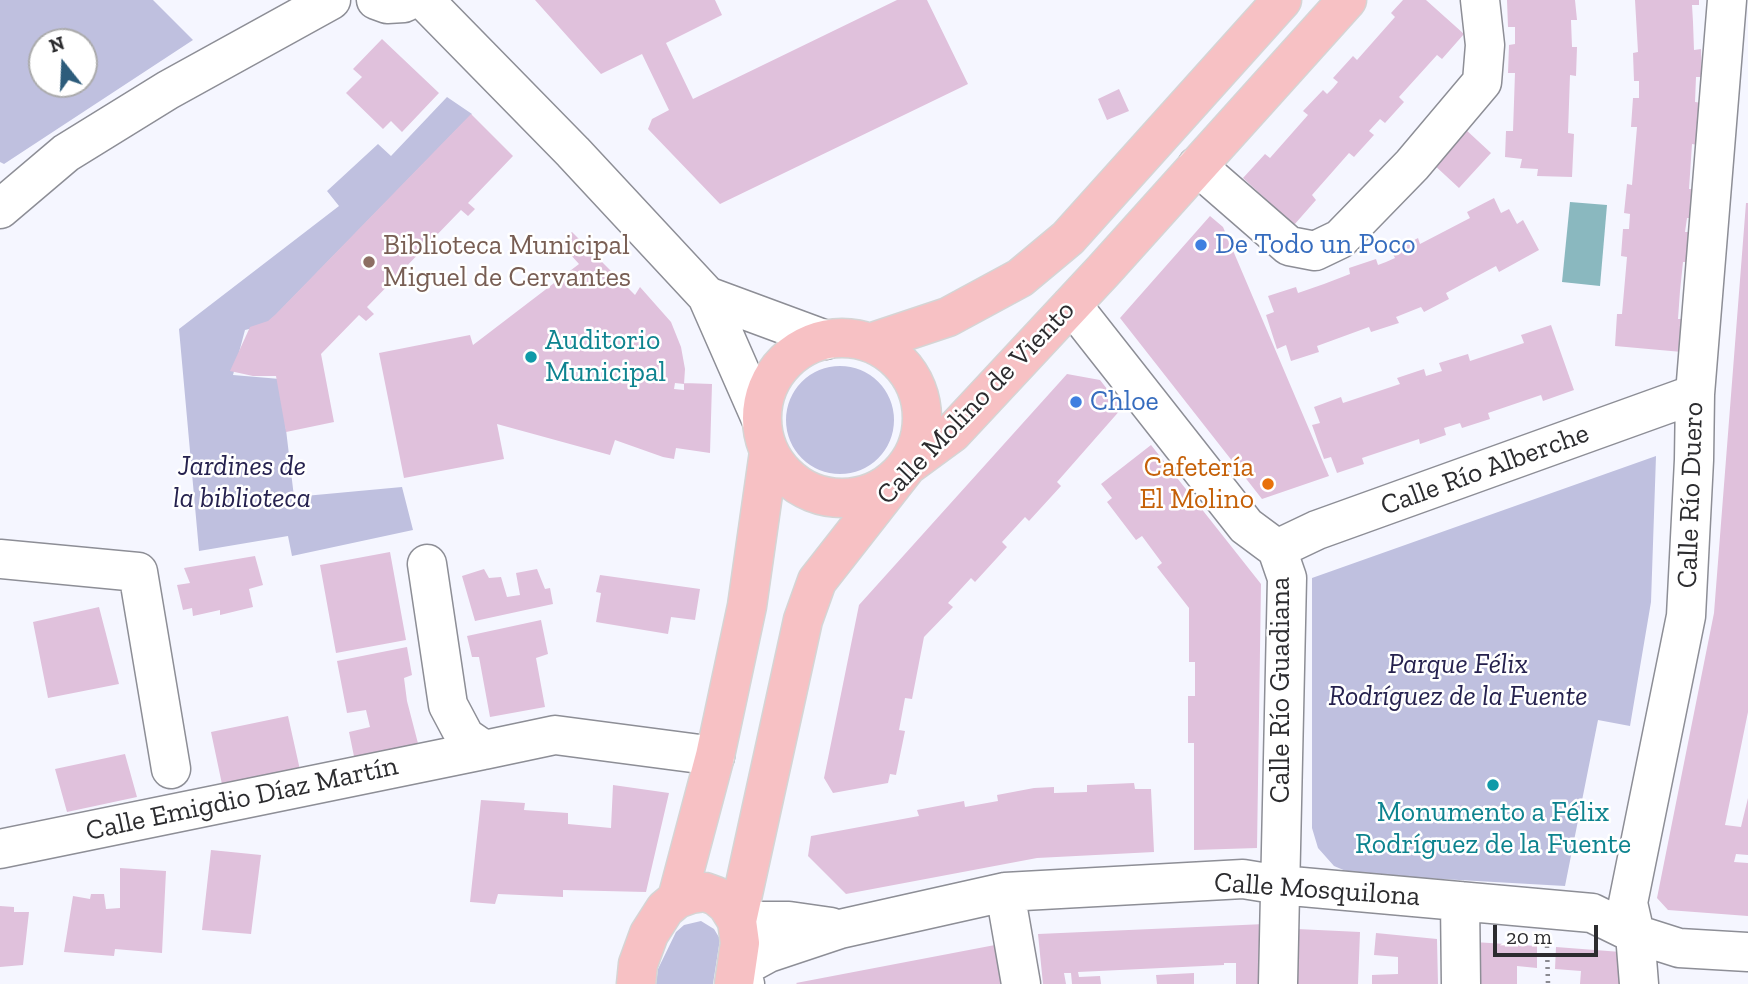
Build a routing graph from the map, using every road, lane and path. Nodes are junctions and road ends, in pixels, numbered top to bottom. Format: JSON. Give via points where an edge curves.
{"nodes":[{"id":1,"x":331,"y":0,"type":"edge"},
{"id":2,"x":376,"y":0,"type":"edge"},
{"id":3,"x":409,"y":0,"type":"edge"},
{"id":4,"x":424,"y":0,"type":"edge"},
{"id":5,"x":1282,"y":0,"type":"edge"},
{"id":6,"x":1347,"y":0,"type":"edge"},
{"id":7,"x":1480,"y":0,"type":"edge"},
{"id":8,"x":1729,"y":0,"type":"edge"},
{"id":9,"x":1748,"y":43,"type":"edge"},
{"id":10,"x":1197,"y":166,"type":"junction"},
{"id":11,"x":0,"y":209,"type":"edge"},
{"id":12,"x":707,"y":296,"type":"junction"},
{"id":13,"x":1072,"y":305,"type":"junction"},
{"id":14,"x":826,"y":340,"type":"junction"},
{"id":15,"x":870,"y":343,"type":"junction"},
{"id":16,"x":1695,"y":394,"type":"junction"},
{"id":17,"x":765,"y":436,"type":"junction"},
{"id":18,"x":907,"y":466,"type":"junction"},
{"id":19,"x":1277,"y":549,"type":"junction"},
{"id":20,"x":0,"y":559,"type":"edge"},
{"id":21,"x":427,"y":564,"type":"dead end"},
{"id":22,"x":484,"y":750,"type":"junction"},
{"id":23,"x":715,"y":756,"type":"junction"},
{"id":24,"x":171,"y":769,"type":"dead end"},
{"id":25,"x":0,"y":849,"type":"edge"},
{"id":26,"x":1280,"y":885,"type":"junction"},
{"id":27,"x":1006,"y":892,"type":"junction"},
{"id":28,"x":677,"y":899,"type":"junction"},
{"id":29,"x":1460,"y":901,"type":"junction"},
{"id":30,"x":737,"y":921,"type":"junction"},
{"id":31,"x":840,"y":929,"type":"junction"},
{"id":32,"x":1635,"y":934,"type":"junction"},
{"id":33,"x":1748,"y":952,"type":"edge"},
{"id":34,"x":739,"y":979,"type":"edge"},
{"id":35,"x":636,"y":984,"type":"edge"},
{"id":36,"x":1021,"y":984,"type":"edge"},
{"id":37,"x":1278,"y":984,"type":"edge"},
{"id":38,"x":1461,"y":984,"type":"edge"},
{"id":39,"x":1639,"y":984,"type":"edge"}],
"edges":[{"from":1,"to":11,"type":"street","via":[[66,152]]},
{"from":2,"to":3,"type":"street","via":[[387,4]]},
{"from":4,"to":12,"type":"street"},
{"from":5,"to":15,"type":"main road","name":"Calle Molino de Viento","via":[[1058,246],[1020,278],[948,317]]},
{"from":6,"to":10,"type":"main road","name":"Calle Molino de Viento"},
{"from":7,"to":10,"type":"street","via":[[1485,45],[1482,82],[1412,165],[1340,239],[1315,251],[1289,246]]},
{"from":8,"to":9,"type":"street"},
{"from":8,"to":16,"type":"street","name":"Calle Río Duero"},
{"from":10,"to":13,"type":"main road","name":"Calle Molino de Viento"},
{"from":12,"to":14,"type":"street"},
{"from":12,"to":17,"type":"street"},
{"from":13,"to":18,"type":"main road","name":"Calle Molino de Viento","via":[[952,433]]},
{"from":13,"to":19,"type":"street","name":"Calle Río Guadiana","via":[[1246,526]]},
{"from":14,"to":15,"type":"main road"},
{"from":14,"to":17,"type":"main road","via":[[786,360],[773,377],[764,397]]},
{"from":15,"to":18,"type":"main road","via":[[888,353],[915,385],[922,426]]},
{"from":16,"to":19,"type":"street","name":"Calle Río Alberche","via":[[1330,525]]},
{"from":16,"to":32,"type":"street","name":"Calle Río Duero","via":[[1686,616],[1631,881],[1628,903]]},
{"from":17,"to":18,"type":"main road","via":[[782,472],[800,487],[822,496],[846,499],[869,494]]},
{"from":17,"to":23,"type":"main road","via":[[747,606]]},
{"from":18,"to":30,"type":"main road","name":"Calle Molino de Viento","via":[[817,581],[803,620]]},
{"from":19,"to":26,"type":"street","name":"Calle Río Guadiana","via":[[1287,578]]},
{"from":20,"to":24,"type":"street","via":[[138,572]]},
{"from":21,"to":22,"type":"street","via":[[448,705],[465,737]]},
{"from":22,"to":23,"type":"street","name":"Calle Emigdio Díaz Martín","via":[[555,735]]},
{"from":22,"to":25,"type":"street","name":"Calle Emigdio Díaz Martín"},
{"from":23,"to":28,"type":"main road"},
{"from":26,"to":27,"type":"street","name":"Calle Mosquilona","via":[[1243,879]]},
{"from":26,"to":29,"type":"street","name":"Calle Mosquilona"},
{"from":26,"to":37,"type":"street","name":"Calle Río Guadiana"},
{"from":27,"to":31,"type":"street","name":"Calle Mosquilona"},
{"from":27,"to":36,"type":"street"},
{"from":28,"to":30,"type":"main road","via":[[705,892],[716,896]]},
{"from":28,"to":35,"type":"main road","via":[[649,933]]},
{"from":29,"to":32,"type":"street","name":"Calle Mosquilona","via":[[1592,913]]},
{"from":29,"to":38,"type":"street"},
{"from":30,"to":31,"type":"street","name":"Calle Mosquilona","via":[[789,921]]},
{"from":30,"to":34,"type":"main road","name":"Calle Molino de Viento"},
{"from":31,"to":34,"type":"street","name":"Calle Mosquilona","via":[[768,953]]},
{"from":32,"to":33,"type":"street","name":"Calle Mosquilona","via":[[1679,948]]},
{"from":32,"to":39,"type":"street","name":"Calle Río Duero"}]}
